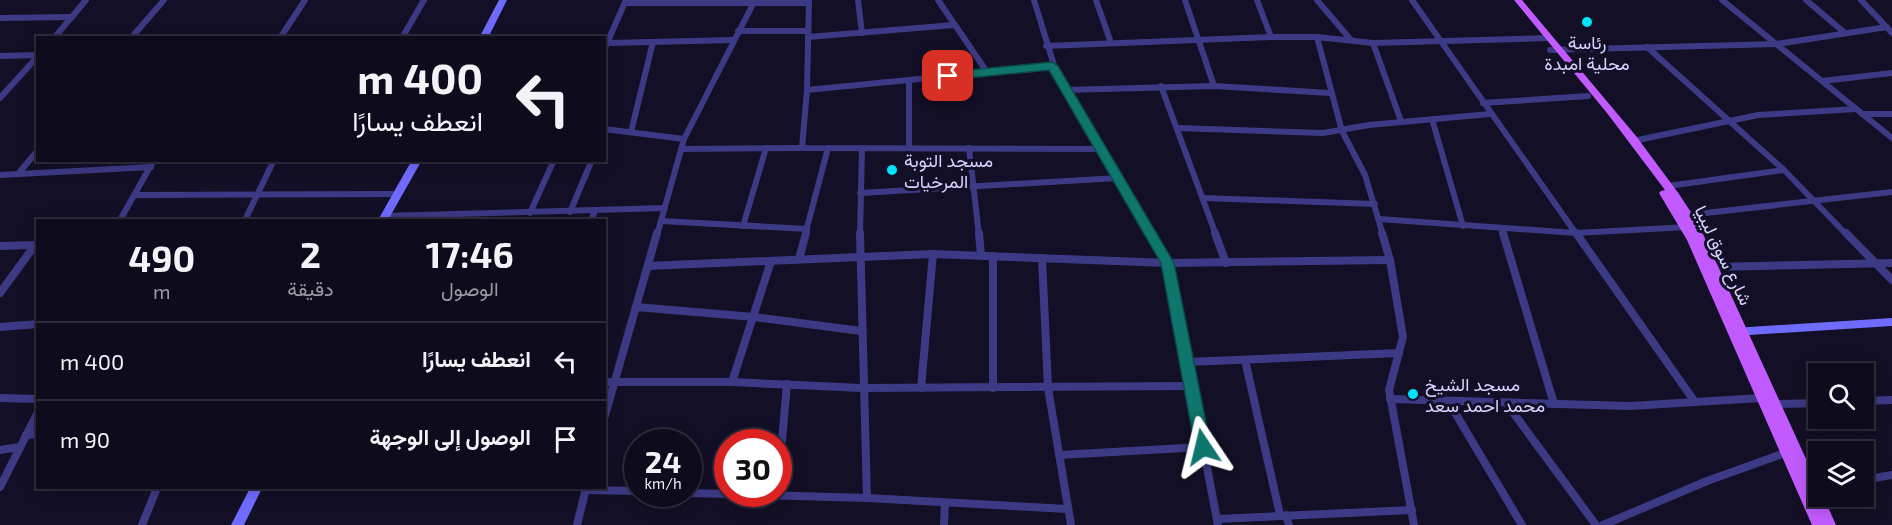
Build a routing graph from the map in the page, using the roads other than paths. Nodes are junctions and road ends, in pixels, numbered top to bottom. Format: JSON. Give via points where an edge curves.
{"nodes":[{"id":1,"x":86,"y":0,"type":"edge"},
{"id":2,"x":164,"y":0,"type":"edge"},
{"id":3,"x":305,"y":0,"type":"edge"},
{"id":4,"x":424,"y":0,"type":"edge"},
{"id":5,"x":502,"y":0,"type":"edge"},
{"id":6,"x":858,"y":0,"type":"edge"},
{"id":7,"x":938,"y":0,"type":"edge"},
{"id":8,"x":1034,"y":0,"type":"edge"},
{"id":9,"x":1096,"y":0,"type":"edge"},
{"id":10,"x":1185,"y":0,"type":"edge"},
{"id":11,"x":1257,"y":0,"type":"edge"},
{"id":12,"x":1317,"y":0,"type":"edge"},
{"id":13,"x":1412,"y":0,"type":"edge"},
{"id":14,"x":1510,"y":0,"type":"edge"},
{"id":15,"x":1518,"y":0,"type":"edge"},
{"id":16,"x":1722,"y":0,"type":"edge"},
{"id":17,"x":1806,"y":0,"type":"edge"},
{"id":18,"x":1861,"y":0,"type":"edge"},
{"id":19,"x":625,"y":1,"type":"edge"},
{"id":20,"x":731,"y":2,"type":"edge"},
{"id":21,"x":809,"y":2,"type":"edge"},
{"id":22,"x":753,"y":4,"type":"junction"},
{"id":23,"x":72,"y":17,"type":"junction"},
{"id":24,"x":0,"y":18,"type":"edge"},
{"id":25,"x":954,"y":25,"type":"junction"},
{"id":26,"x":1887,"y":27,"type":"junction"},
{"id":27,"x":738,"y":31,"type":"junction"},
{"id":28,"x":862,"y":33,"type":"junction"},
{"id":29,"x":1845,"y":33,"type":"junction"},
{"id":30,"x":1892,"y":33,"type":"edge"},
{"id":31,"x":808,"y":34,"type":"junction"},
{"id":32,"x":56,"y":36,"type":"edge"},
{"id":33,"x":133,"y":36,"type":"edge"},
{"id":34,"x":281,"y":36,"type":"edge"},
{"id":35,"x":403,"y":36,"type":"edge"},
{"id":36,"x":484,"y":36,"type":"edge"},
{"id":37,"x":1271,"y":37,"type":"junction"},
{"id":38,"x":1317,"y":37,"type":"junction"},
{"id":39,"x":1544,"y":38,"type":"junction"},
{"id":40,"x":734,"y":40,"type":"junction"},
{"id":41,"x":1199,"y":40,"type":"junction"},
{"id":42,"x":1351,"y":40,"type":"junction"},
{"id":43,"x":653,"y":42,"type":"junction"},
{"id":44,"x":1440,"y":42,"type":"junction"},
{"id":45,"x":1111,"y":43,"type":"junction"},
{"id":46,"x":1373,"y":43,"type":"junction"},
{"id":47,"x":1777,"y":44,"type":"junction"},
{"id":48,"x":606,"y":46,"type":"edge"},
{"id":49,"x":1046,"y":46,"type":"junction"},
{"id":50,"x":1647,"y":47,"type":"junction"},
{"id":51,"x":1554,"y":50,"type":"junction"},
{"id":52,"x":36,"y":55,"type":"edge"},
{"id":53,"x":0,"y":56,"type":"edge"},
{"id":54,"x":36,"y":57,"type":"edge"},
{"id":55,"x":1052,"y":66,"type":"junction"},
{"id":56,"x":987,"y":72,"type":"junction"},
{"id":57,"x":1892,"y":74,"type":"edge"},
{"id":58,"x":909,"y":80,"type":"junction"},
{"id":59,"x":1822,"y":81,"type":"junction"},
{"id":60,"x":1161,"y":86,"type":"junction"},
{"id":61,"x":1214,"y":86,"type":"junction"},
{"id":62,"x":807,"y":90,"type":"junction"},
{"id":63,"x":1065,"y":90,"type":"junction"},
{"id":64,"x":1330,"y":93,"type":"junction"},
{"id":65,"x":1588,"y":96,"type":"junction"},
{"id":66,"x":0,"y":98,"type":"edge"},
{"id":67,"x":1483,"y":103,"type":"junction"},
{"id":68,"x":1856,"y":109,"type":"junction"},
{"id":69,"x":1490,"y":114,"type":"junction"},
{"id":70,"x":1862,"y":114,"type":"junction"},
{"id":71,"x":1892,"y":114,"type":"edge"},
{"id":72,"x":1432,"y":119,"type":"junction"},
{"id":73,"x":1729,"y":120,"type":"junction"},
{"id":74,"x":1401,"y":122,"type":"junction"},
{"id":75,"x":1177,"y":128,"type":"junction"},
{"id":76,"x":606,"y":130,"type":"edge"},
{"id":77,"x":1342,"y":131,"type":"junction"},
{"id":78,"x":630,"y":132,"type":"junction"},
{"id":79,"x":1892,"y":138,"type":"edge"},
{"id":80,"x":684,"y":140,"type":"junction"},
{"id":81,"x":1633,"y":141,"type":"junction"},
{"id":82,"x":681,"y":148,"type":"junction"},
{"id":83,"x":766,"y":148,"type":"junction"},
{"id":84,"x":802,"y":148,"type":"junction"},
{"id":85,"x":828,"y":148,"type":"junction"},
{"id":86,"x":862,"y":148,"type":"junction"},
{"id":87,"x":909,"y":148,"type":"junction"},
{"id":88,"x":969,"y":148,"type":"junction"},
{"id":89,"x":1101,"y":149,"type":"junction"},
{"id":90,"x":36,"y":152,"type":"edge"},
{"id":91,"x":153,"y":162,"type":"edge"},
{"id":92,"x":273,"y":162,"type":"edge"},
{"id":93,"x":416,"y":162,"type":"edge"},
{"id":94,"x":553,"y":162,"type":"edge"},
{"id":95,"x":591,"y":162,"type":"edge"},
{"id":96,"x":151,"y":168,"type":"junction"},
{"id":97,"x":1784,"y":170,"type":"junction"},
{"id":98,"x":18,"y":174,"type":"junction"},
{"id":99,"x":0,"y":175,"type":"edge"},
{"id":100,"x":1118,"y":178,"type":"junction"},
{"id":101,"x":1668,"y":186,"type":"junction"},
{"id":102,"x":974,"y":188,"type":"junction"},
{"id":103,"x":1892,"y":192,"type":"edge"},
{"id":104,"x":860,"y":193,"type":"junction"},
{"id":105,"x":258,"y":194,"type":"junction"},
{"id":106,"x":398,"y":194,"type":"junction"},
{"id":107,"x":135,"y":195,"type":"junction"},
{"id":108,"x":1203,"y":198,"type":"junction"},
{"id":109,"x":1816,"y":201,"type":"junction"},
{"id":110,"x":1375,"y":204,"type":"junction"},
{"id":111,"x":665,"y":208,"type":"junction"},
{"id":112,"x":595,"y":211,"type":"junction"},
{"id":113,"x":570,"y":212,"type":"junction"},
{"id":114,"x":530,"y":213,"type":"junction"},
{"id":115,"x":1688,"y":215,"type":"junction"},
{"id":116,"x":487,"y":217,"type":"edge"},
{"id":117,"x":384,"y":218,"type":"edge"},
{"id":118,"x":121,"y":219,"type":"edge"},
{"id":119,"x":246,"y":219,"type":"edge"},
{"id":120,"x":591,"y":219,"type":"edge"},
{"id":121,"x":1379,"y":219,"type":"junction"},
{"id":122,"x":662,"y":221,"type":"junction"},
{"id":123,"x":742,"y":226,"type":"junction"},
{"id":124,"x":1463,"y":226,"type":"junction"},
{"id":125,"x":1690,"y":227,"type":"junction"},
{"id":126,"x":807,"y":229,"type":"junction"},
{"id":127,"x":1502,"y":229,"type":"junction"},
{"id":128,"x":1576,"y":233,"type":"junction"},
{"id":129,"x":36,"y":245,"type":"edge"},
{"id":130,"x":0,"y":246,"type":"edge"},
{"id":131,"x":933,"y":254,"type":"junction"},
{"id":132,"x":981,"y":255,"type":"junction"},
{"id":133,"x":993,"y":256,"type":"junction"},
{"id":134,"x":859,"y":257,"type":"junction"},
{"id":135,"x":1042,"y":258,"type":"junction"},
{"id":136,"x":799,"y":260,"type":"junction"},
{"id":137,"x":1390,"y":260,"type":"junction"},
{"id":138,"x":771,"y":261,"type":"junction"},
{"id":139,"x":1168,"y":263,"type":"junction"},
{"id":140,"x":1226,"y":263,"type":"junction"},
{"id":141,"x":1892,"y":263,"type":"edge"},
{"id":142,"x":1876,"y":264,"type":"junction"},
{"id":143,"x":648,"y":266,"type":"junction"},
{"id":144,"x":1714,"y":267,"type":"junction"},
{"id":145,"x":1892,"y":280,"type":"edge"},
{"id":146,"x":0,"y":293,"type":"edge"},
{"id":147,"x":636,"y":307,"type":"junction"},
{"id":148,"x":754,"y":317,"type":"junction"},
{"id":149,"x":1892,"y":322,"type":"edge"},
{"id":150,"x":36,"y":324,"type":"edge"},
{"id":151,"x":0,"y":327,"type":"edge"},
{"id":152,"x":861,"y":331,"type":"junction"},
{"id":153,"x":1737,"y":331,"type":"junction"},
{"id":154,"x":1399,"y":354,"type":"junction"},
{"id":155,"x":1245,"y":360,"type":"junction"},
{"id":156,"x":1187,"y":362,"type":"junction"},
{"id":157,"x":615,"y":381,"type":"junction"},
{"id":158,"x":606,"y":382,"type":"edge"},
{"id":159,"x":732,"y":382,"type":"junction"},
{"id":160,"x":788,"y":384,"type":"junction"},
{"id":161,"x":1192,"y":386,"type":"junction"},
{"id":162,"x":862,"y":388,"type":"junction"},
{"id":163,"x":921,"y":388,"type":"junction"},
{"id":164,"x":993,"y":388,"type":"junction"},
{"id":165,"x":1048,"y":388,"type":"junction"},
{"id":166,"x":1761,"y":398,"type":"junction"},
{"id":167,"x":0,"y":399,"type":"edge"},
{"id":168,"x":36,"y":399,"type":"edge"},
{"id":169,"x":1390,"y":399,"type":"junction"},
{"id":170,"x":1892,"y":400,"type":"edge"},
{"id":171,"x":1448,"y":401,"type":"junction"},
{"id":172,"x":1874,"y":401,"type":"edge"},
{"id":173,"x":1695,"y":402,"type":"junction"},
{"id":174,"x":1506,"y":403,"type":"junction"},
{"id":175,"x":1808,"y":403,"type":"edge"},
{"id":176,"x":1554,"y":404,"type":"junction"},
{"id":177,"x":1774,"y":404,"type":"junction"},
{"id":178,"x":606,"y":412,"type":"edge"},
{"id":179,"x":36,"y":416,"type":"edge"},
{"id":180,"x":784,"y":429,"type":"edge"},
{"id":181,"x":36,"y":434,"type":"edge"},
{"id":182,"x":26,"y":435,"type":"junction"},
{"id":183,"x":20,"y":447,"type":"junction"},
{"id":184,"x":1203,"y":447,"type":"junction"},
{"id":185,"x":0,"y":450,"type":"edge"},
{"id":186,"x":1785,"y":453,"type":"junction"},
{"id":187,"x":1059,"y":455,"type":"junction"},
{"id":188,"x":1808,"y":473,"type":"edge"},
{"id":189,"x":1892,"y":475,"type":"edge"},
{"id":190,"x":1874,"y":478,"type":"edge"},
{"id":191,"x":0,"y":487,"type":"edge"},
{"id":192,"x":157,"y":489,"type":"edge"},
{"id":193,"x":255,"y":489,"type":"edge"},
{"id":194,"x":586,"y":489,"type":"edge"},
{"id":195,"x":624,"y":490,"type":"edge"},
{"id":196,"x":792,"y":495,"type":"edge"},
{"id":197,"x":867,"y":498,"type":"junction"},
{"id":198,"x":945,"y":503,"type":"junction"},
{"id":199,"x":1823,"y":507,"type":"edge"},
{"id":200,"x":1068,"y":508,"type":"junction"},
{"id":201,"x":1412,"y":510,"type":"junction"},
{"id":202,"x":1283,"y":515,"type":"junction"},
{"id":203,"x":1217,"y":522,"type":"edge"},
{"id":204,"x":142,"y":525,"type":"edge"},
{"id":205,"x":237,"y":525,"type":"edge"},
{"id":206,"x":577,"y":525,"type":"edge"},
{"id":207,"x":944,"y":525,"type":"edge"},
{"id":208,"x":1071,"y":525,"type":"edge"},
{"id":209,"x":1288,"y":525,"type":"edge"},
{"id":210,"x":1414,"y":525,"type":"edge"},
{"id":211,"x":1522,"y":525,"type":"edge"},
{"id":212,"x":1596,"y":525,"type":"edge"},
{"id":213,"x":1603,"y":525,"type":"edge"},
{"id":214,"x":1818,"y":525,"type":"edge"},
{"id":215,"x":1830,"y":525,"type":"edge"}],
"edges":[{"from":1,"to":23,"type":"street"},
{"from":2,"to":33,"type":"street"},
{"from":3,"to":34,"type":"street"},
{"from":4,"to":35,"type":"street"},
{"from":5,"to":36,"type":"street"},
{"from":6,"to":28,"type":"street"},
{"from":7,"to":25,"type":"street"},
{"from":8,"to":49,"type":"street"},
{"from":9,"to":45,"type":"street"},
{"from":10,"to":41,"type":"street"},
{"from":11,"to":37,"type":"street"},
{"from":12,"to":42,"type":"street"},
{"from":13,"to":44,"type":"street"},
{"from":14,"to":39,"type":"main road","name":"شارع سوق ليبيا"},
{"from":15,"to":39,"type":"main road","name":"شارع سوق ليبيا"},
{"from":16,"to":47,"type":"street"},
{"from":17,"to":29,"type":"street"},
{"from":18,"to":26,"type":"street"},
{"from":19,"to":20,"type":"street"},
{"from":19,"to":48,"type":"street"},
{"from":20,"to":22,"type":"street"},
{"from":21,"to":22,"type":"street"},
{"from":21,"to":31,"type":"street"},
{"from":22,"to":27,"type":"street"},
{"from":23,"to":24,"type":"street"},
{"from":23,"to":32,"type":"street"},
{"from":25,"to":28,"type":"street"},
{"from":25,"to":56,"type":"street"},
{"from":26,"to":29,"type":"street"},
{"from":26,"to":30,"type":"street"},
{"from":27,"to":31,"type":"street"},
{"from":27,"to":40,"type":"street"},
{"from":28,"to":31,"type":"street"},
{"from":29,"to":47,"type":"street"},
{"from":31,"to":62,"type":"street"},
{"from":37,"to":38,"type":"street"},
{"from":37,"to":41,"type":"street"},
{"from":38,"to":42,"type":"street"},
{"from":38,"to":64,"type":"street"},
{"from":39,"to":44,"type":"street"},
{"from":39,"to":51,"type":"main road","name":"شارع سوق ليبيا"},
{"from":40,"to":43,"type":"street"},
{"from":40,"to":80,"type":"street"},
{"from":41,"to":45,"type":"street"},
{"from":41,"to":61,"type":"street"},
{"from":42,"to":46,"type":"street"},
{"from":43,"to":48,"type":"street"},
{"from":43,"to":78,"type":"street"},
{"from":44,"to":46,"type":"street"},
{"from":44,"to":67,"type":"street"},
{"from":45,"to":49,"type":"street"},
{"from":46,"to":74,"type":"street"},
{"from":47,"to":50,"type":"street"},
{"from":47,"to":59,"type":"street"},
{"from":49,"to":55,"type":"street"},
{"from":50,"to":51,"type":"street"},
{"from":50,"to":73,"type":"street"},
{"from":51,"to":65,"type":"main road","name":"شارع سوق ليبيا"},
{"from":51,"to":81,"type":"main road","name":"شارع سوق ليبيا"},
{"from":52,"to":53,"type":"street"},
{"from":54,"to":66,"type":"street"},
{"from":55,"to":56,"type":"street"},
{"from":55,"to":63,"type":"street"},
{"from":56,"to":58,"type":"street"},
{"from":57,"to":59,"type":"street"},
{"from":58,"to":62,"type":"street"},
{"from":58,"to":87,"type":"street"},
{"from":59,"to":68,"type":"street"},
{"from":60,"to":61,"type":"street"},
{"from":60,"to":63,"type":"street"},
{"from":60,"to":75,"type":"street"},
{"from":61,"to":64,"type":"street"},
{"from":62,"to":84,"type":"street"},
{"from":63,"to":89,"type":"street"},
{"from":64,"to":77,"type":"street"},
{"from":65,"to":67,"type":"street"},
{"from":65,"to":125,"type":"main road","name":"شارع سوق ليبيا"},
{"from":67,"to":69,"type":"street"},
{"from":68,"to":70,"type":"street"},
{"from":68,"to":73,"type":"street","via":[[1772,113]]},
{"from":69,"to":72,"type":"street"},
{"from":69,"to":128,"type":"street"},
{"from":70,"to":71,"type":"street"},
{"from":70,"to":79,"type":"street"},
{"from":72,"to":74,"type":"street"},
{"from":72,"to":124,"type":"street"},
{"from":73,"to":81,"type":"street"},
{"from":73,"to":97,"type":"street"},
{"from":74,"to":77,"type":"street"},
{"from":75,"to":77,"type":"street"},
{"from":75,"to":108,"type":"street"},
{"from":76,"to":78,"type":"street"},
{"from":77,"to":110,"type":"street"},
{"from":78,"to":80,"type":"street"},
{"from":80,"to":82,"type":"street"},
{"from":81,"to":101,"type":"main road","name":"شارع سوق ليبيا"},
{"from":82,"to":83,"type":"street"},
{"from":82,"to":111,"type":"street"},
{"from":83,"to":84,"type":"street"},
{"from":83,"to":123,"type":"street"},
{"from":84,"to":85,"type":"street"},
{"from":85,"to":86,"type":"street"},
{"from":85,"to":126,"type":"street"},
{"from":86,"to":87,"type":"street"},
{"from":86,"to":104,"type":"street"},
{"from":87,"to":88,"type":"street"},
{"from":88,"to":89,"type":"street"},
{"from":88,"to":102,"type":"street"},
{"from":89,"to":100,"type":"street"},
{"from":90,"to":98,"type":"street"},
{"from":91,"to":96,"type":"street"},
{"from":92,"to":105,"type":"street"},
{"from":93,"to":106,"type":"street"},
{"from":94,"to":114,"type":"street"},
{"from":95,"to":113,"type":"street"},
{"from":96,"to":98,"type":"street"},
{"from":96,"to":107,"type":"street"},
{"from":97,"to":101,"type":"street"},
{"from":97,"to":109,"type":"street"},
{"from":98,"to":99,"type":"street"},
{"from":100,"to":102,"type":"street"},
{"from":100,"to":139,"type":"street"},
{"from":101,"to":115,"type":"main road","name":"شارع سوق ليبيا"},
{"from":102,"to":104,"type":"street"},
{"from":102,"to":132,"type":"street"},
{"from":103,"to":109,"type":"street"},
{"from":104,"to":134,"type":"street"},
{"from":105,"to":106,"type":"street"},
{"from":105,"to":107,"type":"street"},
{"from":105,"to":119,"type":"street"},
{"from":106,"to":117,"type":"street"},
{"from":107,"to":118,"type":"street"},
{"from":108,"to":110,"type":"street"},
{"from":108,"to":140,"type":"street"},
{"from":109,"to":115,"type":"street"},
{"from":109,"to":142,"type":"street"},
{"from":110,"to":121,"type":"street"},
{"from":111,"to":112,"type":"street"},
{"from":111,"to":122,"type":"street"},
{"from":112,"to":113,"type":"street"},
{"from":112,"to":120,"type":"street"},
{"from":113,"to":114,"type":"street"},
{"from":114,"to":116,"type":"street"},
{"from":115,"to":125,"type":"main road","name":"شارع سوق ليبيا"},
{"from":116,"to":117,"type":"street"},
{"from":121,"to":124,"type":"street"},
{"from":121,"to":137,"type":"street"},
{"from":122,"to":123,"type":"street"},
{"from":122,"to":143,"type":"street"},
{"from":123,"to":126,"type":"street"},
{"from":124,"to":127,"type":"street"},
{"from":125,"to":128,"type":"street"},
{"from":125,"to":144,"type":"main road","name":"شارع سوق ليبيا"},
{"from":125,"to":153,"type":"main road","name":"شارع سوق ليبيا"},
{"from":126,"to":136,"type":"street"},
{"from":127,"to":128,"type":"street"},
{"from":127,"to":176,"type":"street"},
{"from":128,"to":173,"type":"street"},
{"from":129,"to":130,"type":"street"},
{"from":129,"to":146,"type":"street"},
{"from":131,"to":132,"type":"street"},
{"from":131,"to":134,"type":"street"},
{"from":131,"to":163,"type":"street"},
{"from":132,"to":133,"type":"street"},
{"from":133,"to":135,"type":"street"},
{"from":133,"to":164,"type":"street"},
{"from":134,"to":136,"type":"street"},
{"from":134,"to":152,"type":"street"},
{"from":135,"to":139,"type":"street"},
{"from":135,"to":165,"type":"street"},
{"from":136,"to":138,"type":"street"},
{"from":137,"to":140,"type":"street"},
{"from":137,"to":154,"type":"street","via":[[1401,315]]},
{"from":138,"to":143,"type":"street"},
{"from":138,"to":148,"type":"street"},
{"from":139,"to":140,"type":"street"},
{"from":139,"to":156,"type":"street"},
{"from":141,"to":142,"type":"street"},
{"from":142,"to":144,"type":"street"},
{"from":142,"to":145,"type":"street"},
{"from":143,"to":147,"type":"street"},
{"from":144,"to":153,"type":"main road","name":"شارع سوق ليبيا"},
{"from":147,"to":148,"type":"street"},
{"from":147,"to":157,"type":"street"},
{"from":148,"to":152,"type":"street"},
{"from":148,"to":159,"type":"street"},
{"from":149,"to":153,"type":"street"},
{"from":150,"to":151,"type":"street"},
{"from":152,"to":162,"type":"street"},
{"from":153,"to":166,"type":"main road","name":"شارع سوق ليبيا"},
{"from":153,"to":177,"type":"main road","name":"شارع سوق ليبيا"},
{"from":154,"to":155,"type":"street"},
{"from":154,"to":169,"type":"street","via":[[1391,377]]},
{"from":155,"to":156,"type":"street"},
{"from":155,"to":202,"type":"street"},
{"from":156,"to":161,"type":"street"},
{"from":157,"to":158,"type":"street"},
{"from":157,"to":159,"type":"street"},
{"from":157,"to":178,"type":"street"},
{"from":159,"to":160,"type":"street"},
{"from":160,"to":162,"type":"street"},
{"from":160,"to":180,"type":"street"},
{"from":161,"to":165,"type":"street"},
{"from":161,"to":184,"type":"street"},
{"from":162,"to":163,"type":"street"},
{"from":162,"to":197,"type":"street"},
{"from":163,"to":164,"type":"street"},
{"from":164,"to":165,"type":"street"},
{"from":165,"to":187,"type":"street"},
{"from":166,"to":173,"type":"street"},
{"from":166,"to":186,"type":"main road","name":"شارع سوق ليبيا"},
{"from":167,"to":168,"type":"street"},
{"from":169,"to":171,"type":"street"},
{"from":169,"to":201,"type":"street"},
{"from":170,"to":172,"type":"street"},
{"from":171,"to":174,"type":"street"},
{"from":171,"to":211,"type":"street"},
{"from":173,"to":176,"type":"street"},
{"from":174,"to":176,"type":"street"},
{"from":174,"to":212,"type":"street"},
{"from":175,"to":177,"type":"street"},
{"from":177,"to":188,"type":"main road","name":"شارع سوق ليبيا"},
{"from":179,"to":182,"type":"street"},
{"from":181,"to":182,"type":"street"},
{"from":182,"to":183,"type":"street"},
{"from":183,"to":185,"type":"street"},
{"from":183,"to":191,"type":"street"},
{"from":184,"to":187,"type":"street"},
{"from":184,"to":203,"type":"street"},
{"from":186,"to":213,"type":"street"},
{"from":186,"to":214,"type":"main road","name":"شارع سوق ليبيا"},
{"from":187,"to":200,"type":"street"},
{"from":189,"to":190,"type":"street"},
{"from":192,"to":204,"type":"street"},
{"from":193,"to":205,"type":"street"},
{"from":194,"to":195,"type":"street"},
{"from":194,"to":206,"type":"street"},
{"from":196,"to":197,"type":"street"},
{"from":197,"to":198,"type":"street"},
{"from":198,"to":200,"type":"street"},
{"from":198,"to":207,"type":"street"},
{"from":199,"to":215,"type":"main road","name":"شارع سوق ليبيا"},
{"from":200,"to":208,"type":"street"},
{"from":201,"to":202,"type":"street"},
{"from":201,"to":210,"type":"street"},
{"from":202,"to":203,"type":"street"},
{"from":202,"to":209,"type":"street"}]}
